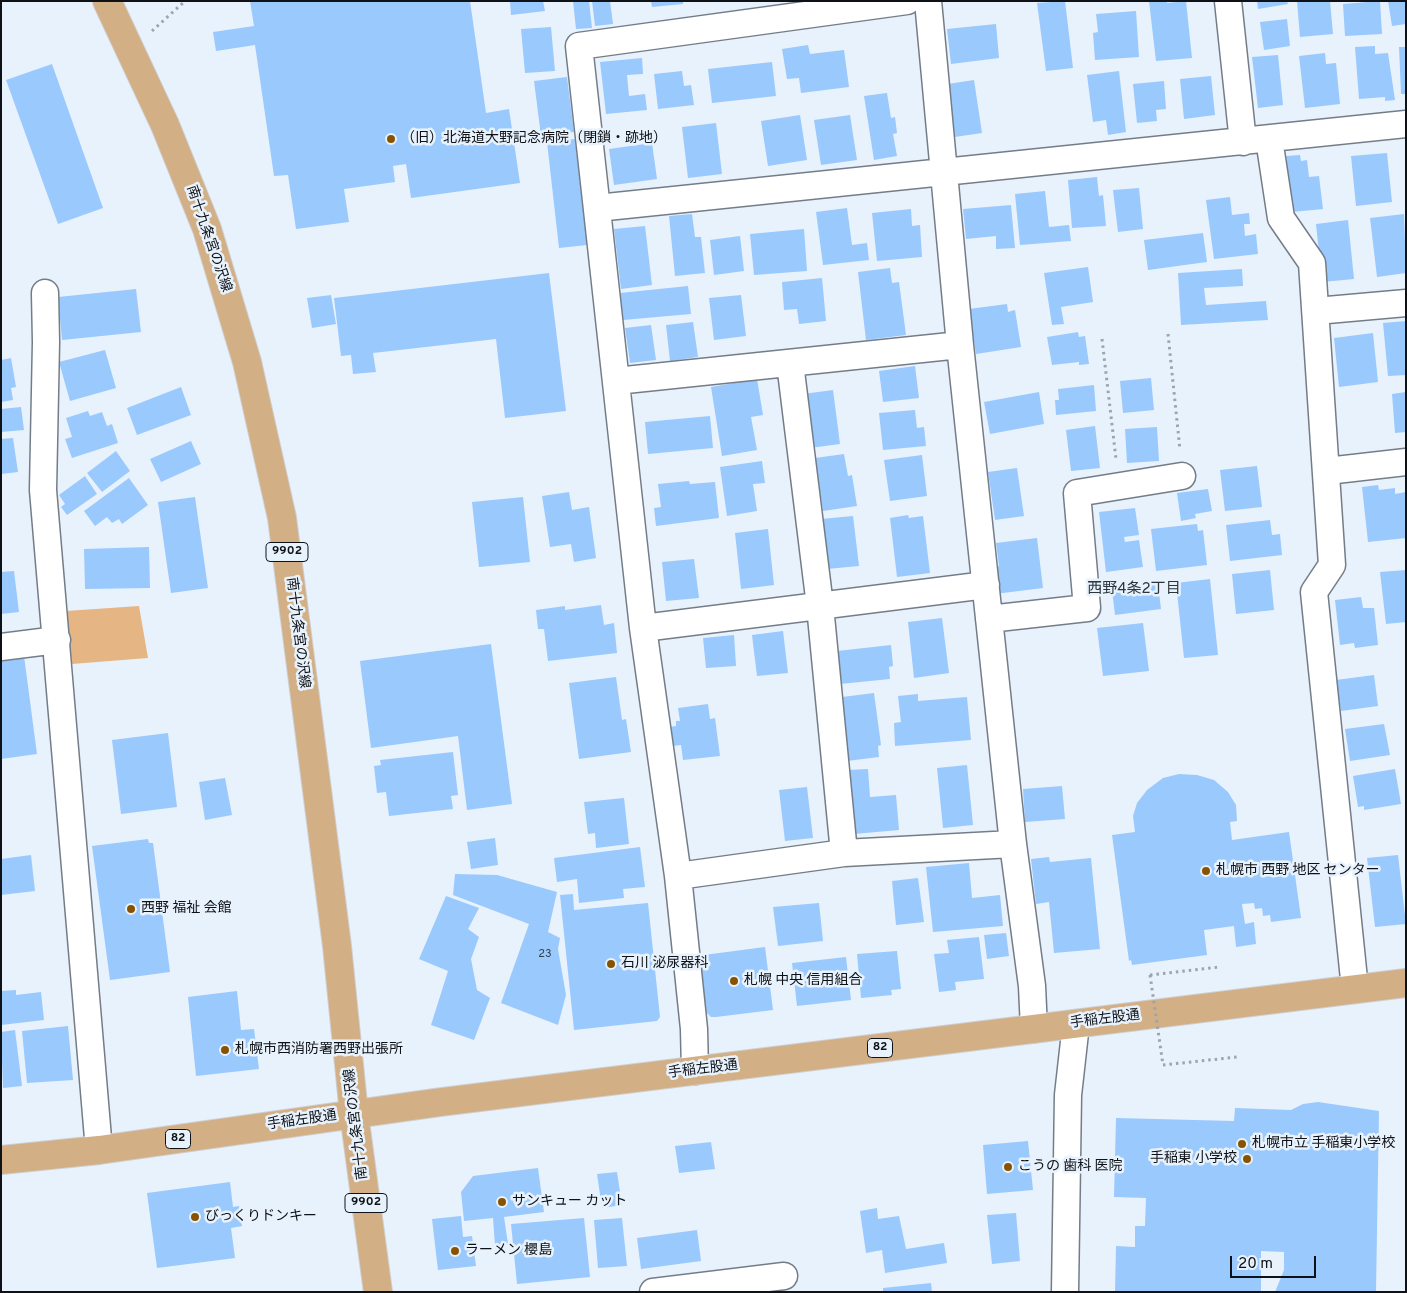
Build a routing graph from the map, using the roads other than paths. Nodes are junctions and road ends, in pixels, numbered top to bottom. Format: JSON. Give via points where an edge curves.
{"nodes":[{"id":1,"x":906,"y":1,"type":"edge"},
{"id":2,"x":928,"y":1,"type":"edge"},
{"id":3,"x":1228,"y":1,"type":"edge"},
{"id":4,"x":111,"y":8,"type":"edge"},
{"id":5,"x":1406,"y":124,"type":"edge"},
{"id":6,"x":1256,"y":141,"type":"junction"},
{"id":7,"x":942,"y":172,"type":"junction"},
{"id":8,"x":596,"y":208,"type":"junction"},
{"id":9,"x":45,"y":293,"type":"dead end"},
{"id":10,"x":1406,"y":302,"type":"edge"},
{"id":11,"x":1316,"y":311,"type":"junction"},
{"id":12,"x":960,"y":345,"type":"junction"},
{"id":13,"x":790,"y":363,"type":"junction"},
{"id":14,"x":616,"y":381,"type":"junction"},
{"id":15,"x":1406,"y":462,"type":"edge"},
{"id":16,"x":1327,"y":471,"type":"junction"},
{"id":17,"x":1182,"y":476,"type":"road end"},
{"id":18,"x":986,"y":585,"type":"junction"},
{"id":19,"x":820,"y":606,"type":"junction"},
{"id":20,"x":989,"y":619,"type":"junction"},
{"id":21,"x":643,"y":628,"type":"junction"},
{"id":22,"x":57,"y":640,"type":"junction"},
{"id":23,"x":1,"y":647,"type":"edge"},
{"id":24,"x":1013,"y":844,"type":"junction"},
{"id":25,"x":844,"y":853,"type":"junction"},
{"id":26,"x":678,"y":876,"type":"junction"},
{"id":27,"x":1406,"y":983,"type":"edge"},
{"id":28,"x":1355,"y":989,"type":"junction"},
{"id":29,"x":1076,"y":1024,"type":"junction"},
{"id":30,"x":1034,"y":1029,"type":"junction"},
{"id":31,"x":695,"y":1071,"type":"junction"},
{"id":32,"x":354,"y":1114,"type":"junction"},
{"id":33,"x":99,"y":1150,"type":"junction"},
{"id":34,"x":1,"y":1160,"type":"edge"},
{"id":35,"x":784,"y":1276,"type":"dead end"},
{"id":36,"x":715,"y":1288,"type":"edge"},
{"id":37,"x":378,"y":1292,"type":"edge"},
{"id":38,"x":653,"y":1292,"type":"edge"},
{"id":39,"x":1065,"y":1292,"type":"edge"}],
"edges":[{"from":1,"to":8,"type":"street","via":[[579,46]]},
{"from":2,"to":7,"type":"street"},
{"from":3,"to":6,"type":"street"},
{"from":4,"to":32,"type":"main road","name":"南十九条宮の沢線","number":"9902","via":[[165,125],[207,229],[247,362],[282,518],[337,946]]},
{"from":5,"to":6,"type":"street"},
{"from":6,"to":7,"type":"street"},
{"from":6,"to":11,"type":"street","via":[[1281,218],[1312,263]]},
{"from":7,"to":8,"type":"street"},
{"from":7,"to":12,"type":"street"},
{"from":8,"to":14,"type":"street"},
{"from":9,"to":22,"type":"street","via":[[43,490]]},
{"from":10,"to":11,"type":"street"},
{"from":11,"to":16,"type":"street"},
{"from":12,"to":13,"type":"street"},
{"from":12,"to":18,"type":"street"},
{"from":13,"to":14,"type":"street"},
{"from":13,"to":19,"type":"street"},
{"from":14,"to":21,"type":"street"},
{"from":15,"to":16,"type":"street"},
{"from":16,"to":28,"type":"street","via":[[1332,565],[1314,592]]},
{"from":17,"to":20,"type":"street","via":[[1077,493],[1087,608]]},
{"from":18,"to":19,"type":"street"},
{"from":18,"to":20,"type":"street"},
{"from":19,"to":21,"type":"street"},
{"from":19,"to":25,"type":"street"},
{"from":20,"to":24,"type":"street"},
{"from":21,"to":26,"type":"street"},
{"from":22,"to":23,"type":"street"},
{"from":22,"to":33,"type":"street"},
{"from":24,"to":25,"type":"street"},
{"from":24,"to":30,"type":"street","via":[[1032,986]]},
{"from":25,"to":26,"type":"street"},
{"from":26,"to":31,"type":"street","via":[[694,1029]]},
{"from":27,"to":28,"type":"main road","name":"手稲左股通","number":"82"},
{"from":28,"to":29,"type":"main road","name":"手稲左股通","number":"82"},
{"from":29,"to":30,"type":"main road","name":"手稲左股通","number":"82"},
{"from":29,"to":39,"type":"street","via":[[1068,1094]]},
{"from":30,"to":31,"type":"main road","name":"手稲左股通","number":"82"},
{"from":31,"to":32,"type":"main road","name":"手稲左股通","number":"82"},
{"from":32,"to":33,"type":"main road","name":"手稲左股通","number":"82"},
{"from":32,"to":37,"type":"main road","name":"南十九条宮の沢線","number":"9902"},
{"from":33,"to":34,"type":"main road","name":"手稲左股通","number":"82"},
{"from":35,"to":36,"type":"street"},
{"from":36,"to":38,"type":"street"}]}
